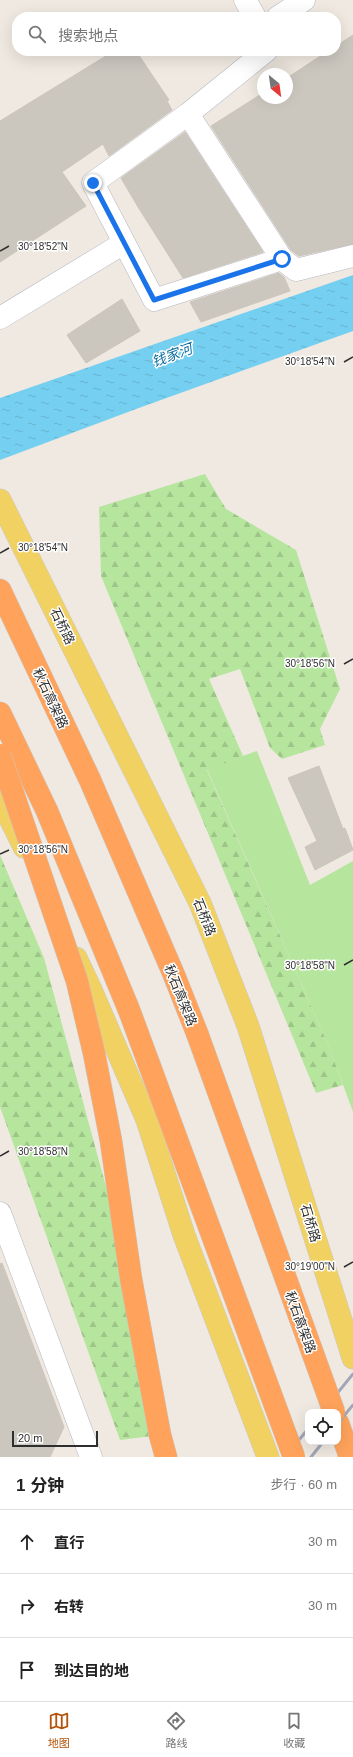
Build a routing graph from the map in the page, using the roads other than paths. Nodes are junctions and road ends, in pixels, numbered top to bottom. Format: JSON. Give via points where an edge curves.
{"nodes":[{"id":1,"x":245,"y":0,"type":"edge"},
{"id":2,"x":304,"y":0,"type":"edge"},
{"id":3,"x":252,"y":12,"type":"edge"},
{"id":4,"x":286,"y":12,"type":"edge"},
{"id":5,"x":260,"y":56,"type":"edge"},
{"id":6,"x":188,"y":114,"type":"junction"},
{"id":7,"x":124,"y":243,"type":"junction"},
{"id":8,"x":353,"y":256,"type":"edge"},
{"id":9,"x":282,"y":259,"type":"junction"},
{"id":10,"x":0,"y":318,"type":"edge"},
{"id":11,"x":1,"y":502,"type":"edge"},
{"id":12,"x":0,"y":590,"type":"edge"},
{"id":13,"x":0,"y":713,"type":"edge"},
{"id":14,"x":0,"y":755,"type":"edge"},
{"id":15,"x":0,"y":798,"type":"edge"},
{"id":16,"x":0,"y":1213,"type":"edge"},
{"id":17,"x":353,"y":1358,"type":"edge"},
{"id":18,"x":333,"y":1409,"type":"edge"},
{"id":19,"x":341,"y":1432,"type":"edge"},
{"id":20,"x":91,"y":1457,"type":"edge"},
{"id":21,"x":166,"y":1457,"type":"edge"},
{"id":22,"x":268,"y":1457,"type":"edge"},
{"id":23,"x":294,"y":1457,"type":"edge"},
{"id":24,"x":350,"y":1457,"type":"edge"}],
"edges":[{"from":1,"to":3,"type":"street"},
{"from":2,"to":4,"type":"street"},
{"from":5,"to":6,"type":"street"},
{"from":6,"to":7,"type":"street","via":[[93,183]]},
{"from":6,"to":9,"type":"street"},
{"from":7,"to":9,"type":"street","via":[[154,300]]},
{"from":7,"to":10,"type":"street"},
{"from":8,"to":9,"type":"street","via":[[296,270]]},
{"from":11,"to":17,"type":"main road","name":"石桥路","via":[[200,903],[248,1026]]},
{"from":12,"to":18,"type":"highway","name":"秋石高架路","bridge":true,"via":[[90,780],[174,975]]},
{"from":13,"to":23,"type":"highway","bridge":true,"via":[[47,811],[129,1010]]},
{"from":14,"to":21,"type":"highway","bridge":true,"via":[[77,981],[111,1141],[131,1279]]},
{"from":15,"to":22,"type":"main road","via":[[92,992],[147,1120],[184,1235]]},
{"from":16,"to":20,"type":"street"},
{"from":19,"to":24,"type":"highway"}]}
